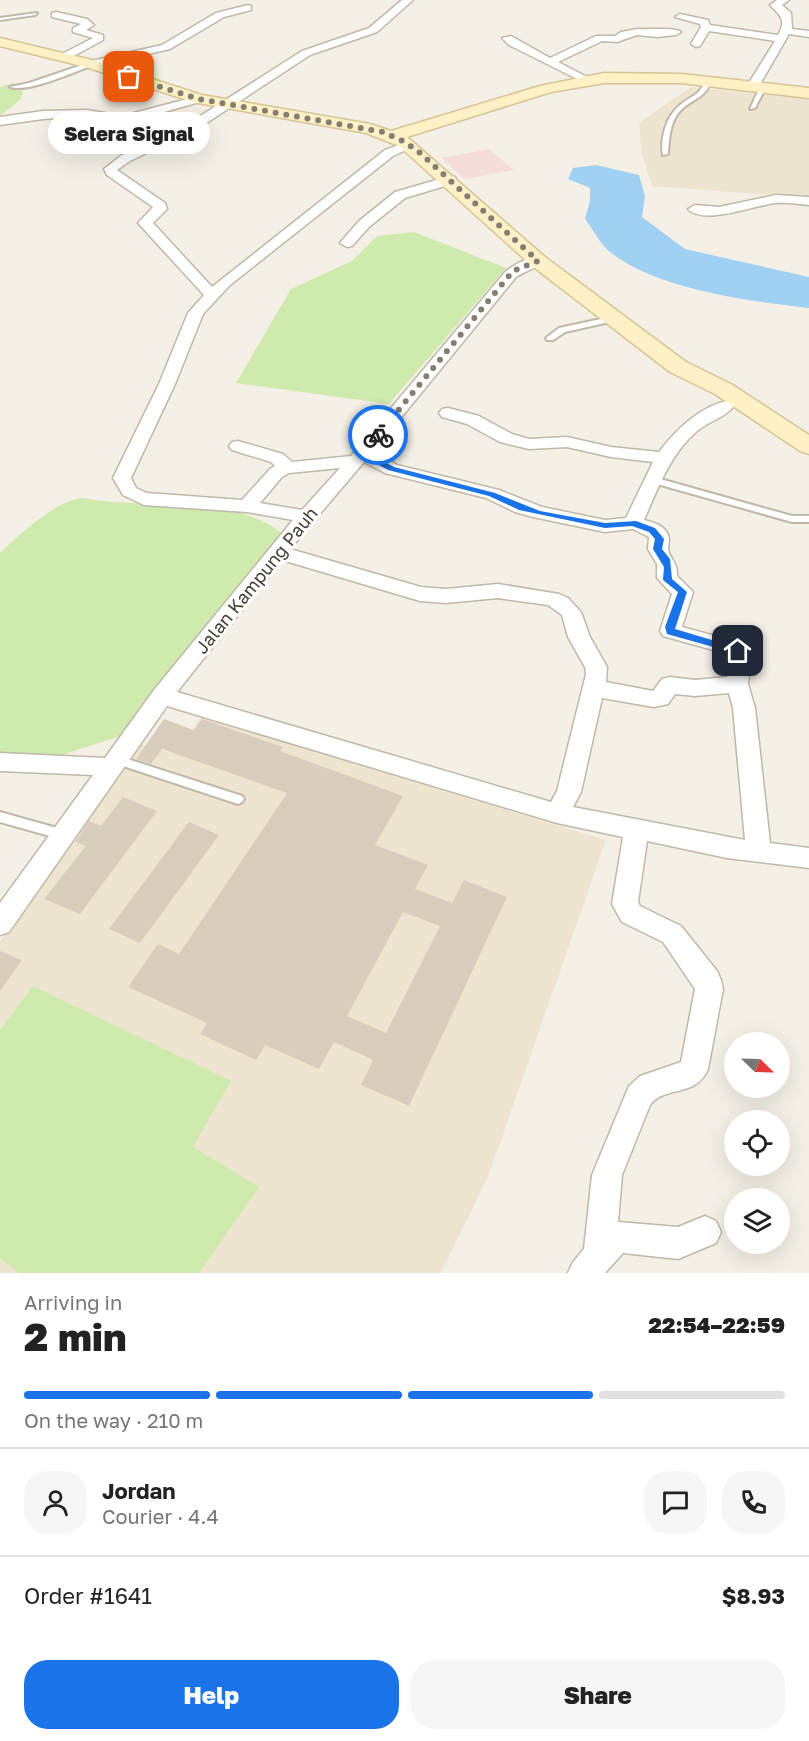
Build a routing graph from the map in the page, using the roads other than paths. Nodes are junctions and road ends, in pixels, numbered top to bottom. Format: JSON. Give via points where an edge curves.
{"nodes":[{"id":1,"x":408,"y":0,"type":"edge"},
{"id":2,"x":784,"y":0,"type":"edge"},
{"id":3,"x":248,"y":8,"type":"dead end"},
{"id":4,"x":35,"y":14,"type":"dead end"},
{"id":5,"x":56,"y":15,"type":"dead end"},
{"id":6,"x":680,"y":17,"type":"dead end"},
{"id":7,"x":0,"y":19,"type":"edge"},
{"id":8,"x":706,"y":27,"type":"junction"},
{"id":9,"x":676,"y":32,"type":"dead end"},
{"id":10,"x":809,"y":34,"type":"edge"},
{"id":11,"x":784,"y":35,"type":"junction"},
{"id":12,"x":507,"y":38,"type":"dead end"},
{"id":13,"x":0,"y":42,"type":"edge"},
{"id":14,"x":696,"y":44,"type":"dead end"},
{"id":15,"x":64,"y":57,"type":"junction"},
{"id":16,"x":550,"y":62,"type":"junction"},
{"id":17,"x":91,"y":64,"type":"junction"},
{"id":18,"x":585,"y":80,"type":"junction"},
{"id":19,"x":708,"y":81,"type":"junction"},
{"id":20,"x":13,"y":87,"type":"dead end"},
{"id":21,"x":758,"y":87,"type":"junction"},
{"id":22,"x":809,"y":93,"type":"edge"},
{"id":23,"x":199,"y":99,"type":"junction"},
{"id":24,"x":228,"y":104,"type":"junction"},
{"id":25,"x":752,"y":108,"type":"dead end"},
{"id":26,"x":0,"y":121,"type":"edge"},
{"id":27,"x":401,"y":140,"type":"junction"},
{"id":28,"x":665,"y":154,"type":"dead end"},
{"id":29,"x":450,"y":180,"type":"junction"},
{"id":30,"x":809,"y":201,"type":"edge"},
{"id":31,"x":695,"y":209,"type":"dead end"},
{"id":32,"x":347,"y":243,"type":"dead end"},
{"id":33,"x":538,"y":261,"type":"junction"},
{"id":34,"x":212,"y":295,"type":"junction"},
{"id":35,"x":615,"y":318,"type":"junction"},
{"id":36,"x":550,"y":338,"type":"dead end"},
{"id":37,"x":736,"y":405,"type":"junction"},
{"id":38,"x":448,"y":413,"type":"dead end"},
{"id":39,"x":803,"y":444,"type":"edge"},
{"id":40,"x":238,"y":446,"type":"dead end"},
{"id":41,"x":358,"y":458,"type":"junction"},
{"id":42,"x":663,"y":458,"type":"junction"},
{"id":43,"x":285,"y":468,"type":"junction"},
{"id":44,"x":653,"y":480,"type":"junction"},
{"id":45,"x":247,"y":506,"type":"junction"},
{"id":46,"x":306,"y":517,"type":"junction"},
{"id":47,"x":809,"y":519,"type":"edge"},
{"id":48,"x":633,"y":523,"type":"junction"},
{"id":49,"x":278,"y":552,"type":"junction"},
{"id":50,"x":737,"y":684,"type":"junction"},
{"id":51,"x":594,"y":688,"type":"junction"},
{"id":52,"x":162,"y":696,"type":"junction"},
{"id":53,"x":0,"y":762,"type":"edge"},
{"id":54,"x":116,"y":763,"type":"junction"},
{"id":55,"x":238,"y":799,"type":"dead end"},
{"id":56,"x":557,"y":813,"type":"junction"},
{"id":57,"x":0,"y":817,"type":"edge"},
{"id":58,"x":637,"y":829,"type":"junction"},
{"id":59,"x":64,"y":835,"type":"junction"},
{"id":60,"x":758,"y":851,"type":"junction"},
{"id":61,"x":809,"y":858,"type":"edge"},
{"id":62,"x":0,"y":924,"type":"edge"},
{"id":63,"x":705,"y":1232,"type":"dead end"},
{"id":64,"x":591,"y":1265,"type":"edge"}],
"edges":[{"from":1,"to":24,"type":"street","via":[[373,30],[306,53]]},
{"from":2,"to":11,"type":"street","via":[[775,5],[786,13]]},
{"from":3,"to":17,"type":"street","via":[[220,15],[166,47]]},
{"from":4,"to":7,"type":"lane"},
{"from":5,"to":15,"type":"street","via":[[83,21],[89,25],[77,30],[99,37]]},
{"from":6,"to":8,"type":"street","via":[[700,20]]},
{"from":8,"to":11,"type":"street"},
{"from":8,"to":14,"type":"street"},
{"from":9,"to":16,"type":"street","via":[[637,32],[617,39],[600,38]]},
{"from":10,"to":11,"type":"street"},
{"from":11,"to":21,"type":"street"},
{"from":12,"to":16,"type":"street"},
{"from":13,"to":15,"type":"main road"},
{"from":15,"to":17,"type":"main road"},
{"from":16,"to":18,"type":"street"},
{"from":17,"to":20,"type":"lane"},
{"from":17,"to":23,"type":"main road"},
{"from":18,"to":19,"type":"main road","via":[[642,77]]},
{"from":18,"to":27,"type":"main road","via":[[460,114]]},
{"from":19,"to":21,"type":"main road"},
{"from":19,"to":28,"type":"lane","via":[[702,95],[683,106],[668,125]]},
{"from":21,"to":22,"type":"main road"},
{"from":21,"to":25,"type":"lane"},
{"from":23,"to":24,"type":"main road"},
{"from":23,"to":26,"type":"street","via":[[122,120],[87,113]]},
{"from":24,"to":27,"type":"main road","via":[[346,124]]},
{"from":24,"to":34,"type":"street","via":[[110,169],[160,206],[145,223]]},
{"from":27,"to":29,"type":"main road"},
{"from":27,"to":34,"type":"street"},
{"from":29,"to":32,"type":"street","via":[[400,195]]},
{"from":29,"to":33,"type":"main road"},
{"from":30,"to":31,"type":"street","via":[[776,200],[719,211]]},
{"from":33,"to":35,"type":"main road"},
{"from":33,"to":41,"type":"street","name":"Jalan Kampung Pauh","via":[[513,271]]},
{"from":34,"to":45,"type":"street","via":[[196,313],[122,477],[129,493],[144,499]]},
{"from":35,"to":36,"type":"lane","via":[[562,330]]},
{"from":35,"to":37,"type":"main road","via":[[685,370],[709,395]]},
{"from":37,"to":39,"type":"main road"},
{"from":37,"to":42,"type":"street","via":[[710,412],[688,428]]},
{"from":38,"to":42,"type":"street","via":[[529,444],[567,442]]},
{"from":40,"to":43,"type":"street","via":[[278,458]]},
{"from":41,"to":43,"type":"street"},
{"from":41,"to":46,"type":"street","name":"Jalan Kampung Pauh"},
{"from":41,"to":48,"type":"street","via":[[492,494],[540,513],[605,526]]},
{"from":42,"to":44,"type":"street"},
{"from":43,"to":45,"type":"street"},
{"from":44,"to":47,"type":"lane","via":[[792,519]]},
{"from":44,"to":48,"type":"street"},
{"from":45,"to":46,"type":"street"},
{"from":46,"to":49,"type":"street","name":"Jalan Kampung Pauh"},
{"from":48,"to":50,"type":"street","via":[[658,534],[658,549],[668,567],[667,578],[683,592],[670,631],[738,651]]},
{"from":49,"to":51,"type":"street","via":[[420,594],[498,591],[552,599],[571,612],[579,637],[596,667]]},
{"from":49,"to":52,"type":"street","name":"Jalan Kampung Pauh"},
{"from":50,"to":51,"type":"street","via":[[695,688],[670,685],[660,698],[654,699]]},
{"from":50,"to":60,"type":"street","via":[[744,708]]},
{"from":51,"to":56,"type":"street","via":[[569,792]]},
{"from":52,"to":54,"type":"street","name":"Jalan Kampung Pauh"},
{"from":52,"to":56,"type":"street"},
{"from":53,"to":54,"type":"street"},
{"from":54,"to":55,"type":"lane"},
{"from":54,"to":59,"type":"street","name":"Jalan Kampung Pauh"},
{"from":56,"to":58,"type":"street"},
{"from":57,"to":59,"type":"lane"},
{"from":58,"to":60,"type":"street"},
{"from":58,"to":64,"type":"street","via":[[625,904],[631,914],[676,938],[705,976],[709,989],[694,1069],[684,1077],[645,1088],[639,1096],[607,1176]]},
{"from":59,"to":62,"type":"street","name":"Jalan Kampung Pauh"},
{"from":60,"to":61,"type":"street"},
{"from":63,"to":64,"type":"street","via":[[678,1243],[620,1237]]}]}
